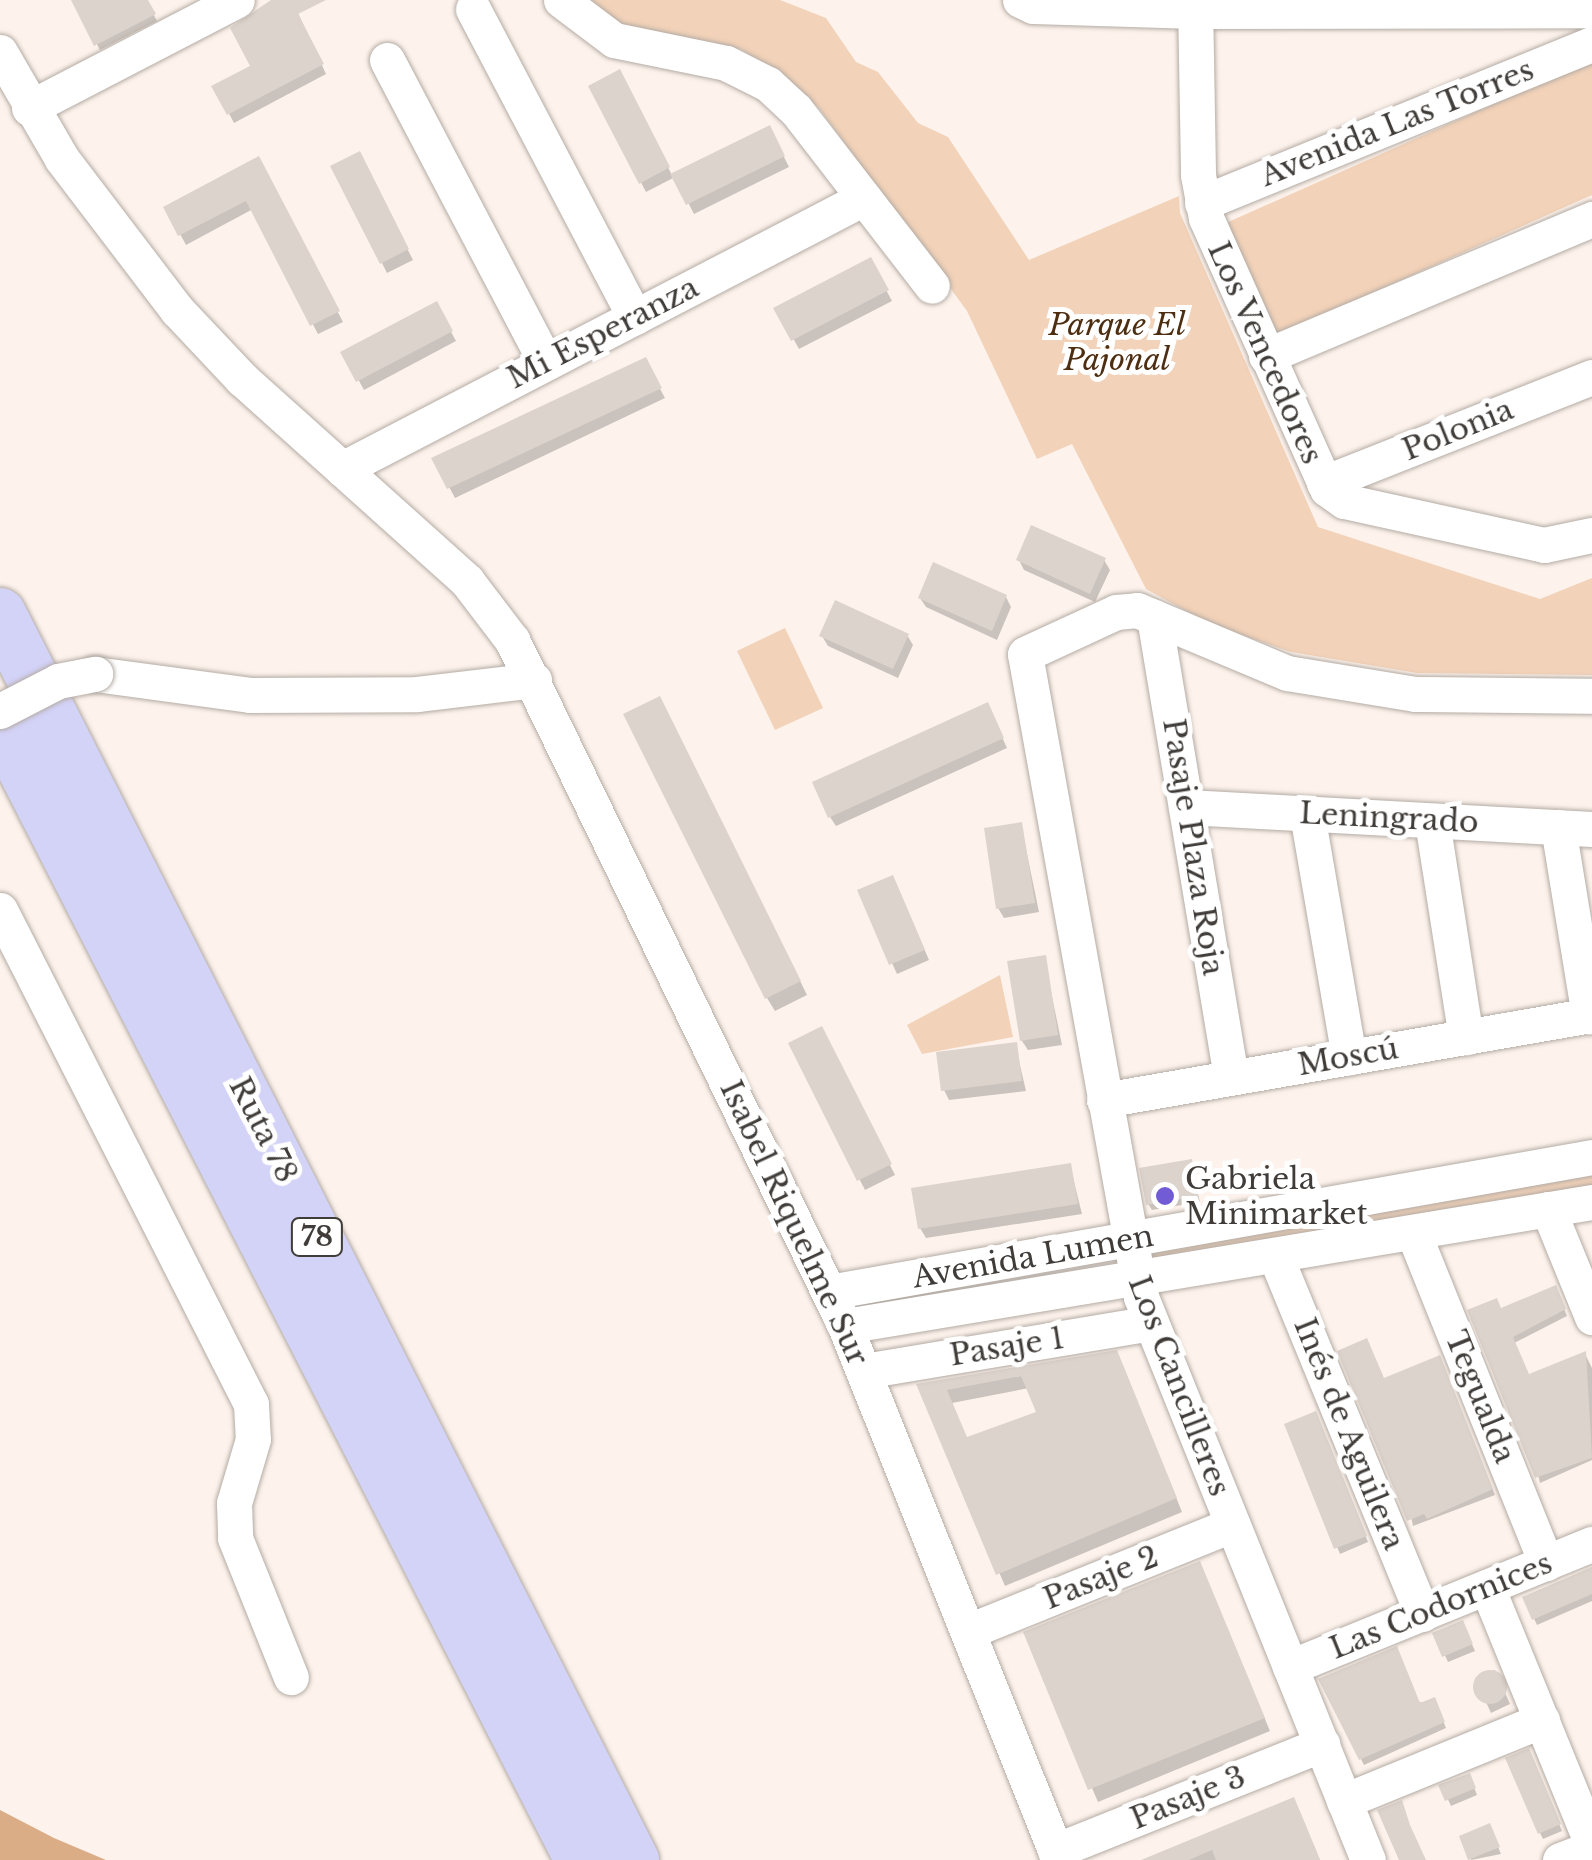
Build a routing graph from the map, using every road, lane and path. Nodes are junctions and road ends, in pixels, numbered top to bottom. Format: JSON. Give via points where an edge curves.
{"nodes":[{"id":1,"x":237,"y":0,"type":"edge"},
{"id":2,"x":561,"y":0,"type":"edge"},
{"id":3,"x":1020,"y":0,"type":"edge"},
{"id":4,"x":1195,"y":6,"type":"edge"},
{"id":5,"x":472,"y":9,"type":"dead end"},
{"id":6,"x":1592,"y":10,"type":"edge"},
{"id":7,"x":1592,"y":44,"type":"edge"},
{"id":8,"x":0,"y":52,"type":"edge"},
{"id":9,"x":387,"y":60,"type":"dead end"},
{"id":10,"x":30,"y":108,"type":"junction"},
{"id":11,"x":864,"y":198,"type":"junction"},
{"id":12,"x":1202,"y":202,"type":"junction"},
{"id":13,"x":1592,"y":219,"type":"edge"},
{"id":14,"x":932,"y":286,"type":"dead end"},
{"id":15,"x":636,"y":317,"type":"junction"},
{"id":16,"x":1266,"y":356,"type":"junction"},
{"id":17,"x":546,"y":363,"type":"junction"},
{"id":18,"x":1592,"y":378,"type":"edge"},
{"id":19,"x":342,"y":469,"type":"junction"},
{"id":20,"x":1324,"y":484,"type":"junction"},
{"id":21,"x":1592,"y":536,"type":"edge"},
{"id":22,"x":0,"y":614,"type":"edge"},
{"id":23,"x":1154,"y":617,"type":"junction"},
{"id":24,"x":534,"y":680,"type":"junction"},
{"id":25,"x":1592,"y":696,"type":"edge"},
{"id":26,"x":0,"y":711,"type":"edge"},
{"id":27,"x":0,"y":724,"type":"edge"},
{"id":28,"x":1186,"y":807,"type":"junction"},
{"id":29,"x":1306,"y":814,"type":"junction"},
{"id":30,"x":1432,"y":820,"type":"junction"},
{"id":31,"x":1575,"y":828,"type":"edge"},
{"id":32,"x":0,"y":910,"type":"edge"},
{"id":33,"x":1590,"y":1015,"type":"edge"},
{"id":34,"x":1466,"y":1037,"type":"junction"},
{"id":35,"x":1348,"y":1057,"type":"junction"},
{"id":36,"x":1231,"y":1077,"type":"junction"},
{"id":37,"x":1104,"y":1100,"type":"junction"},
{"id":38,"x":1592,"y":1157,"type":"edge"},
{"id":39,"x":1592,"y":1202,"type":"edge"},
{"id":40,"x":1548,"y":1209,"type":"junction"},
{"id":41,"x":1413,"y":1232,"type":"junction"},
{"id":42,"x":1129,"y":1241,"type":"junction"},
{"id":43,"x":1275,"y":1255,"type":"junction"},
{"id":44,"x":1136,"y":1278,"type":"junction"},
{"id":45,"x":829,"y":1292,"type":"junction"},
{"id":46,"x":1592,"y":1317,"type":"edge"},
{"id":47,"x":1150,"y":1323,"type":"junction"},
{"id":48,"x":845,"y":1326,"type":"junction"},
{"id":49,"x":864,"y":1370,"type":"junction"},
{"id":50,"x":1232,"y":1525,"type":"junction"},
{"id":51,"x":1592,"y":1544,"type":"edge"},
{"id":52,"x":1546,"y":1563,"type":"junction"},
{"id":53,"x":1487,"y":1587,"type":"junction"},
{"id":54,"x":1422,"y":1614,"type":"junction"},
{"id":55,"x":969,"y":1631,"type":"junction"},
{"id":56,"x":1290,"y":1667,"type":"junction"},
{"id":57,"x":291,"y":1677,"type":"dead end"},
{"id":58,"x":1542,"y":1720,"type":"junction"},
{"id":59,"x":1326,"y":1755,"type":"junction"},
{"id":60,"x":1344,"y":1801,"type":"junction"},
{"id":61,"x":1592,"y":1846,"type":"edge"},
{"id":62,"x":1057,"y":1856,"type":"edge"},
{"id":63,"x":580,"y":1860,"type":"edge"},
{"id":64,"x":633,"y":1860,"type":"edge"},
{"id":65,"x":1097,"y":1860,"type":"edge"},
{"id":66,"x":1368,"y":1860,"type":"edge"},
{"id":67,"x":1560,"y":1860,"type":"edge"}],
"edges":[{"from":1,"to":10,"type":"street"},
{"from":2,"to":11,"type":"street","via":[[614,40],[726,63],[768,84]]},
{"from":3,"to":4,"type":"street","via":[[1034,6]]},
{"from":4,"to":6,"type":"street"},
{"from":4,"to":12,"type":"street","name":"Los Vencedores"},
{"from":5,"to":15,"type":"street"},
{"from":7,"to":12,"type":"street","name":"Avenida Las Torres"},
{"from":8,"to":10,"type":"street","name":"Isabel Riquelme Sur"},
{"from":9,"to":17,"type":"street"},
{"from":10,"to":19,"type":"street","name":"Isabel Riquelme Sur","via":[[177,310]]},
{"from":11,"to":14,"type":"street"},
{"from":11,"to":15,"type":"street","name":"Mi Esperanza"},
{"from":12,"to":16,"type":"street","name":"Los Vencedores"},
{"from":13,"to":16,"type":"street"},
{"from":15,"to":17,"type":"street","name":"Mi Esperanza"},
{"from":16,"to":20,"type":"street","name":"Los Vencedores"},
{"from":17,"to":19,"type":"street","name":"Mi Esperanza"},
{"from":18,"to":20,"type":"street","name":"Polonia"},
{"from":19,"to":24,"type":"street","name":"Isabel Riquelme Sur","via":[[489,606]]},
{"from":20,"to":21,"type":"street","name":"Los Vencedores","via":[[1344,501],[1544,545]]},
{"from":22,"to":64,"type":"highway","name":"Ruta 78","number":"78"},
{"from":23,"to":25,"type":"street","via":[[1240,658],[1302,676],[1414,694]]},
{"from":23,"to":28,"type":"street","name":"Pasaje Plaza Roja"},
{"from":23,"to":37,"type":"street","name":"Los Cancilleres","via":[[1116,612],[1025,654],[1057,902]]},
{"from":24,"to":26,"type":"street","bridge":true,"via":[[417,694],[250,695],[96,674],[58,681]]},
{"from":24,"to":45,"type":"street","name":"Isabel Riquelme Sur"},
{"from":27,"to":63,"type":"highway","name":"Ruta 78","number":"78"},
{"from":28,"to":29,"type":"street","name":"Leningrado"},
{"from":28,"to":36,"type":"street","name":"Pasaje Plaza Roja"},
{"from":29,"to":30,"type":"street","name":"Leningrado"},
{"from":29,"to":35,"type":"street"},
{"from":30,"to":31,"type":"street","name":"Leningrado"},
{"from":30,"to":34,"type":"street"},
{"from":31,"to":33,"type":"street"},
{"from":32,"to":57,"type":"street","via":[[251,1404],[253,1439],[234,1503],[235,1538]]},
{"from":33,"to":34,"type":"street","name":"Moscú"},
{"from":34,"to":35,"type":"street","name":"Moscú"},
{"from":35,"to":36,"type":"street","name":"Moscú"},
{"from":36,"to":37,"type":"street","name":"Moscú"},
{"from":37,"to":42,"type":"street","name":"Los Cancilleres"},
{"from":38,"to":42,"type":"street","name":"Avenida Lumen"},
{"from":39,"to":40,"type":"street","name":"Avenida Lumen"},
{"from":40,"to":41,"type":"street","name":"Avenida Lumen"},
{"from":40,"to":46,"type":"street"},
{"from":41,"to":43,"type":"street","name":"Avenida Lumen"},
{"from":41,"to":52,"type":"street","name":"Tegualda"},
{"from":42,"to":44,"type":"street","name":"Los Cancilleres"},
{"from":42,"to":45,"type":"street","name":"Avenida Lumen"},
{"from":43,"to":44,"type":"street","name":"Avenida Lumen"},
{"from":43,"to":54,"type":"street","name":"Inés de Aguilera"},
{"from":44,"to":47,"type":"street","name":"Los Cancilleres"},
{"from":44,"to":48,"type":"street","name":"Avenida Lumen"},
{"from":45,"to":48,"type":"street","name":"Isabel Riquelme Sur"},
{"from":47,"to":49,"type":"street","name":"Pasaje 1"},
{"from":47,"to":50,"type":"street","name":"Los Cancilleres"},
{"from":48,"to":49,"type":"street","name":"Isabel Riquelme Sur"},
{"from":49,"to":55,"type":"street","name":"Isabel Riquelme Sur"},
{"from":50,"to":55,"type":"street","name":"Pasaje 2"},
{"from":50,"to":56,"type":"street","name":"Los Cancilleres"},
{"from":51,"to":52,"type":"street","name":"Las Codornices"},
{"from":52,"to":53,"type":"street","name":"Las Codornices"},
{"from":53,"to":54,"type":"street","name":"Las Codornices"},
{"from":53,"to":58,"type":"street"},
{"from":54,"to":56,"type":"street","name":"Las Codornices"},
{"from":55,"to":62,"type":"street","name":"Isabel Riquelme Sur"},
{"from":56,"to":59,"type":"street","name":"Los Cancilleres"},
{"from":58,"to":60,"type":"street"},
{"from":58,"to":61,"type":"street"},
{"from":59,"to":60,"type":"street","name":"Los Cancilleres"},
{"from":59,"to":62,"type":"street","name":"Pasaje 3"},
{"from":59,"to":65,"type":"street"},
{"from":60,"to":66,"type":"street","name":"Los Cancilleres"},
{"from":61,"to":67,"type":"street"}]}
